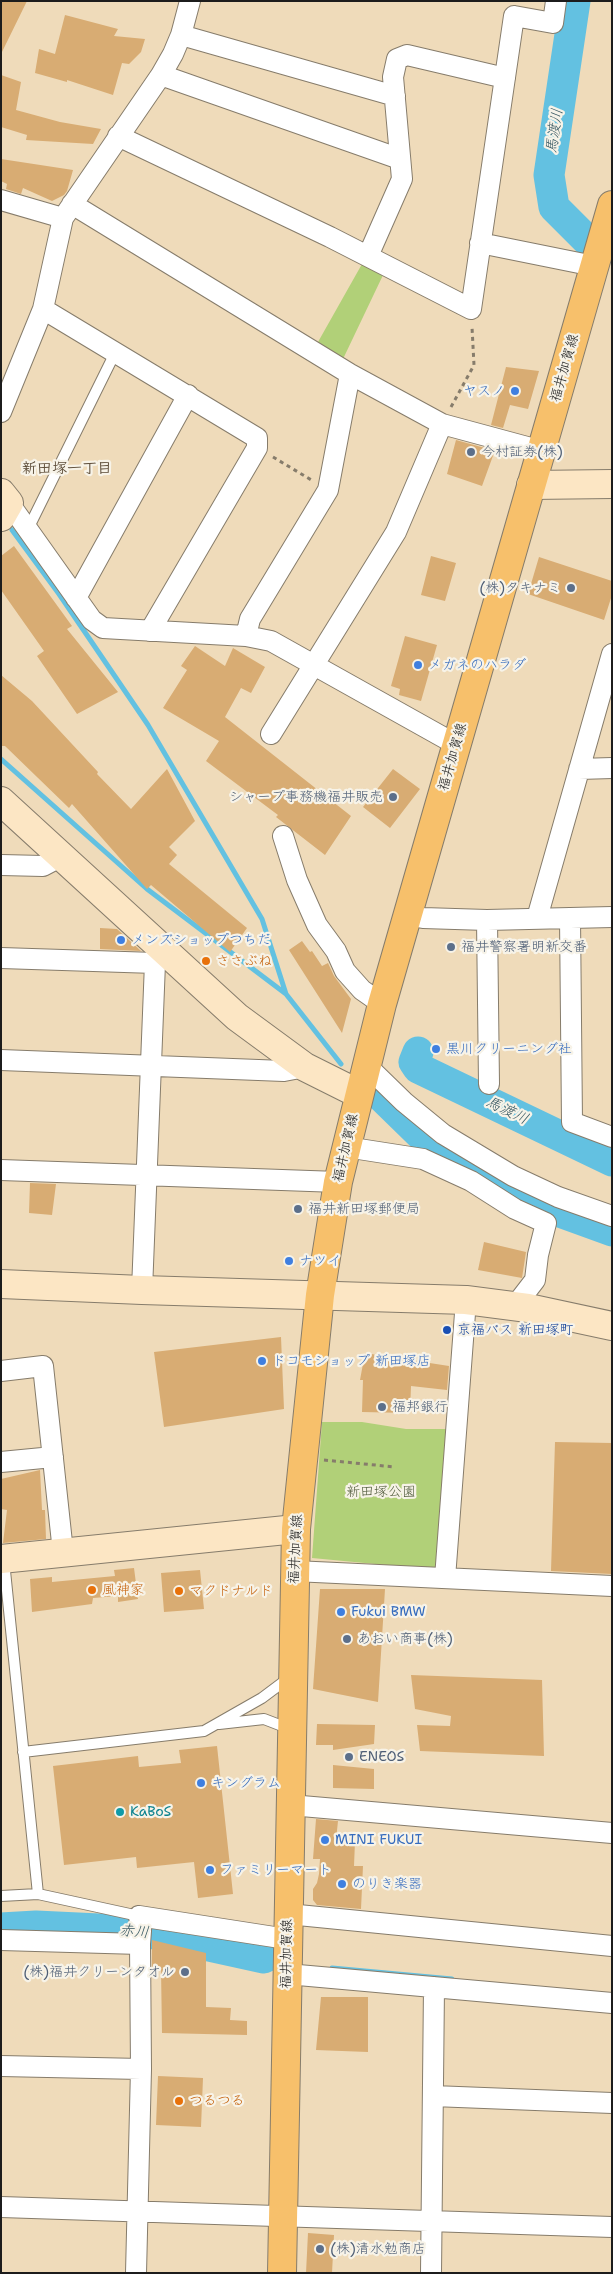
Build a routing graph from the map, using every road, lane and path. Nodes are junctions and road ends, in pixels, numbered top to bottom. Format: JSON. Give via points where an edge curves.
{"nodes":[{"id":1,"x":190,"y":1,"type":"edge"},
{"id":2,"x":556,"y":1,"type":"edge"},
{"id":3,"x":180,"y":35,"type":"junction"},
{"id":4,"x":161,"y":75,"type":"junction"},
{"id":5,"x":505,"y":78,"type":"junction"},
{"id":6,"x":395,"y":96,"type":"junction"},
{"id":7,"x":118,"y":136,"type":"junction"},
{"id":8,"x":400,"y":159,"type":"junction"},
{"id":9,"x":1,"y":200,"type":"edge"},
{"id":10,"x":612,"y":205,"type":"edge"},
{"id":11,"x":68,"y":211,"type":"junction"},
{"id":12,"x":480,"y":243,"type":"junction"},
{"id":13,"x":368,"y":256,"type":"junction"},
{"id":14,"x":594,"y":266,"type":"junction"},
{"id":15,"x":471,"y":309,"type":"junction"},
{"id":16,"x":43,"y":310,"type":"junction"},
{"id":17,"x":115,"y":353,"type":"junction"},
{"id":18,"x":350,"y":374,"type":"junction"},
{"id":19,"x":188,"y":396,"type":"junction"},
{"id":20,"x":1,"y":412,"type":"edge"},
{"id":21,"x":442,"y":424,"type":"junction"},
{"id":22,"x":258,"y":448,"type":"junction"},
{"id":23,"x":542,"y":452,"type":"junction"},
{"id":24,"x":612,"y":484,"type":"edge"},
{"id":25,"x":531,"y":485,"type":"junction"},
{"id":26,"x":328,"y":490,"type":"junction"},
{"id":27,"x":4,"y":504,"type":"edge"},
{"id":28,"x":27,"y":531,"type":"junction"},
{"id":29,"x":76,"y":598,"type":"junction"},
{"id":30,"x":150,"y":631,"type":"junction"},
{"id":31,"x":246,"y":636,"type":"junction"},
{"id":32,"x":612,"y":654,"type":"edge"},
{"id":33,"x":314,"y":665,"type":"junction"},
{"id":34,"x":271,"y":734,"type":"dead end"},
{"id":35,"x":457,"y":745,"type":"junction"},
{"id":36,"x":612,"y":768,"type":"edge"},
{"id":37,"x":579,"y":769,"type":"junction"},
{"id":38,"x":1,"y":801,"type":"edge"},
{"id":39,"x":283,"y":836,"type":"dead end"},
{"id":40,"x":62,"y":856,"type":"junction"},
{"id":41,"x":1,"y":865,"type":"edge"},
{"id":42,"x":409,"y":908,"type":"junction"},
{"id":43,"x":612,"y":917,"type":"edge"},
{"id":44,"x":537,"y":918,"type":"junction"},
{"id":45,"x":570,"y":918,"type":"junction"},
{"id":46,"x":487,"y":920,"type":"junction"},
{"id":47,"x":1,"y":958,"type":"edge"},
{"id":48,"x":162,"y":960,"type":"junction"},
{"id":49,"x":382,"y":1004,"type":"junction"},
{"id":50,"x":1,"y":1060,"type":"edge"},
{"id":51,"x":150,"y":1066,"type":"junction"},
{"id":52,"x":305,"y":1067,"type":"junction"},
{"id":53,"x":363,"y":1080,"type":"junction"},
{"id":54,"x":488,"y":1084,"type":"dead end"},
{"id":55,"x":612,"y":1137,"type":"edge"},
{"id":56,"x":346,"y":1147,"type":"junction"},
{"id":57,"x":1,"y":1170,"type":"edge"},
{"id":58,"x":147,"y":1175,"type":"junction"},
{"id":59,"x":338,"y":1182,"type":"junction"},
{"id":60,"x":612,"y":1216,"type":"edge"},
{"id":61,"x":1,"y":1284,"type":"edge"},
{"id":62,"x":142,"y":1290,"type":"junction"},
{"id":63,"x":320,"y":1295,"type":"junction"},
{"id":64,"x":466,"y":1300,"type":"junction"},
{"id":65,"x":515,"y":1306,"type":"junction"},
{"id":66,"x":612,"y":1326,"type":"edge"},
{"id":67,"x":1,"y":1371,"type":"edge"},
{"id":68,"x":53,"y":1457,"type":"junction"},
{"id":69,"x":318,"y":1460,"type":"dead end"},
{"id":70,"x":1,"y":1462,"type":"edge"},
{"id":71,"x":395,"y":1467,"type":"dead end"},
{"id":72,"x":296,"y":1529,"type":"junction"},
{"id":73,"x":63,"y":1552,"type":"junction"},
{"id":74,"x":2,"y":1559,"type":"edge"},
{"id":75,"x":294,"y":1571,"type":"junction"},
{"id":76,"x":445,"y":1578,"type":"junction"},
{"id":77,"x":612,"y":1586,"type":"edge"},
{"id":78,"x":292,"y":1676,"type":"junction"},
{"id":79,"x":215,"y":1725,"type":"junction"},
{"id":80,"x":291,"y":1729,"type":"junction"},
{"id":81,"x":23,"y":1752,"type":"junction"},
{"id":82,"x":290,"y":1805,"type":"junction"},
{"id":83,"x":612,"y":1833,"type":"edge"},
{"id":84,"x":38,"y":1894,"type":"junction"},
{"id":85,"x":1,"y":1896,"type":"edge"},
{"id":86,"x":139,"y":1916,"type":"junction"},
{"id":87,"x":287,"y":1927,"type":"junction"},
{"id":88,"x":1,"y":1940,"type":"edge"},
{"id":89,"x":140,"y":1944,"type":"junction"},
{"id":90,"x":612,"y":1946,"type":"edge"},
{"id":91,"x":287,"y":1974,"type":"junction"},
{"id":92,"x":434,"y":1987,"type":"junction"},
{"id":93,"x":612,"y":2003,"type":"edge"},
{"id":94,"x":1,"y":2066,"type":"edge"},
{"id":95,"x":141,"y":2069,"type":"junction"},
{"id":96,"x":433,"y":2096,"type":"junction"},
{"id":97,"x":612,"y":2103,"type":"edge"},
{"id":98,"x":1,"y":2207,"type":"edge"},
{"id":99,"x":138,"y":2212,"type":"junction"},
{"id":100,"x":283,"y":2216,"type":"junction"},
{"id":101,"x":431,"y":2221,"type":"junction"},
{"id":102,"x":612,"y":2227,"type":"edge"},
{"id":103,"x":136,"y":2273,"type":"edge"},
{"id":104,"x":282,"y":2273,"type":"edge"},
{"id":105,"x":431,"y":2273,"type":"edge"}],
"edges":[{"from":1,"to":3,"type":"street"},
{"from":2,"to":5,"type":"street","via":[[552,23],[514,16]]},
{"from":3,"to":4,"type":"street"},
{"from":3,"to":6,"type":"street"},
{"from":4,"to":7,"type":"street"},
{"from":4,"to":8,"type":"street"},
{"from":5,"to":6,"type":"street","via":[[407,55],[396,60],[393,77]]},
{"from":5,"to":12,"type":"street"},
{"from":6,"to":8,"type":"street"},
{"from":7,"to":11,"type":"street"},
{"from":7,"to":13,"type":"street"},
{"from":8,"to":13,"type":"street","via":[[402,178]]},
{"from":9,"to":11,"type":"street"},
{"from":10,"to":14,"type":"main road","name":"福井加賀線"},
{"from":11,"to":16,"type":"street"},
{"from":11,"to":18,"type":"street"},
{"from":12,"to":14,"type":"street"},
{"from":12,"to":15,"type":"street"},
{"from":13,"to":15,"type":"street"},
{"from":14,"to":23,"type":"main road","name":"福井加賀線"},
{"from":15,"to":21,"type":"path","via":[[474,365]]},
{"from":16,"to":17,"type":"street"},
{"from":16,"to":20,"type":"street"},
{"from":17,"to":19,"type":"street"},
{"from":17,"to":28,"type":"lane"},
{"from":18,"to":21,"type":"street"},
{"from":18,"to":26,"type":"street"},
{"from":19,"to":22,"type":"street","via":[[257,438]]},
{"from":19,"to":29,"type":"street"},
{"from":21,"to":23,"type":"street"},
{"from":21,"to":33,"type":"street","via":[[396,532]]},
{"from":22,"to":26,"type":"path"},
{"from":22,"to":30,"type":"street"},
{"from":23,"to":25,"type":"main road","name":"福井加賀線"},
{"from":24,"to":25,"type":"street"},
{"from":25,"to":35,"type":"main road","name":"福井加賀線"},
{"from":26,"to":31,"type":"street","via":[[250,619]]},
{"from":27,"to":28,"type":"street"},
{"from":28,"to":29,"type":"street"},
{"from":29,"to":30,"type":"street","via":[[92,620],[103,628]]},
{"from":30,"to":31,"type":"street"},
{"from":31,"to":33,"type":"street","via":[[271,641]]},
{"from":32,"to":37,"type":"street"},
{"from":33,"to":34,"type":"street"},
{"from":33,"to":35,"type":"street"},
{"from":35,"to":42,"type":"main road","name":"福井加賀線"},
{"from":36,"to":37,"type":"street"},
{"from":37,"to":44,"type":"street"},
{"from":38,"to":40,"type":"street"},
{"from":39,"to":49,"type":"street","via":[[297,880],[317,925],[345,970],[362,990]]},
{"from":40,"to":41,"type":"street","via":[[42,866]]},
{"from":40,"to":48,"type":"street"},
{"from":42,"to":46,"type":"street","via":[[423,918]]},
{"from":42,"to":49,"type":"main road","name":"福井加賀線"},
{"from":43,"to":45,"type":"street"},
{"from":44,"to":45,"type":"street"},
{"from":44,"to":46,"type":"street"},
{"from":45,"to":55,"type":"street","via":[[572,1122]]},
{"from":46,"to":54,"type":"street"},
{"from":47,"to":48,"type":"street"},
{"from":48,"to":51,"type":"street"},
{"from":48,"to":52,"type":"street"},
{"from":49,"to":53,"type":"main road","name":"福井加賀線"},
{"from":50,"to":51,"type":"street"},
{"from":51,"to":52,"type":"street","via":[[284,1071]]},
{"from":51,"to":58,"type":"street"},
{"from":52,"to":53,"type":"street"},
{"from":53,"to":56,"type":"main road","name":"福井加賀線"},
{"from":53,"to":60,"type":"street","via":[[404,1102],[443,1134],[513,1176],[558,1197]]},
{"from":56,"to":59,"type":"main road","name":"福井加賀線"},
{"from":56,"to":65,"type":"street","via":[[423,1159],[471,1181],[514,1209],[546,1223],[536,1280]]},
{"from":57,"to":58,"type":"street"},
{"from":58,"to":59,"type":"street"},
{"from":58,"to":62,"type":"street"},
{"from":59,"to":63,"type":"main road","name":"福井加賀線"},
{"from":61,"to":62,"type":"street"},
{"from":62,"to":63,"type":"street"},
{"from":63,"to":64,"type":"street"},
{"from":63,"to":72,"type":"main road","name":"福井加賀線"},
{"from":64,"to":65,"type":"street"},
{"from":64,"to":76,"type":"street"},
{"from":65,"to":66,"type":"street"},
{"from":67,"to":68,"type":"street","via":[[43,1366]]},
{"from":68,"to":70,"type":"street"},
{"from":68,"to":73,"type":"street"},
{"from":69,"to":71,"type":"path"},
{"from":72,"to":73,"type":"street"},
{"from":72,"to":75,"type":"main road","name":"福井加賀線"},
{"from":73,"to":74,"type":"street"},
{"from":74,"to":81,"type":"lane"},
{"from":75,"to":76,"type":"street"},
{"from":75,"to":78,"type":"main road","name":"福井加賀線"},
{"from":76,"to":77,"type":"street"},
{"from":78,"to":79,"type":"lane"},
{"from":78,"to":80,"type":"main road","name":"福井加賀線"},
{"from":79,"to":80,"type":"lane","via":[[264,1719]]},
{"from":79,"to":81,"type":"lane","via":[[204,1731]]},
{"from":80,"to":82,"type":"main road","name":"福井加賀線"},
{"from":81,"to":84,"type":"lane"},
{"from":82,"to":83,"type":"street"},
{"from":82,"to":87,"type":"main road","name":"福井加賀線"},
{"from":84,"to":85,"type":"lane"},
{"from":84,"to":86,"type":"lane"},
{"from":86,"to":87,"type":"street"},
{"from":86,"to":89,"type":"street"},
{"from":87,"to":90,"type":"street"},
{"from":87,"to":91,"type":"main road","name":"福井加賀線"},
{"from":88,"to":89,"type":"street"},
{"from":89,"to":95,"type":"street"},
{"from":91,"to":92,"type":"street"},
{"from":91,"to":100,"type":"main road","name":"福井加賀線"},
{"from":92,"to":93,"type":"street"},
{"from":92,"to":96,"type":"street"},
{"from":94,"to":95,"type":"street"},
{"from":95,"to":99,"type":"street"},
{"from":96,"to":97,"type":"street"},
{"from":96,"to":101,"type":"street"},
{"from":98,"to":99,"type":"street"},
{"from":99,"to":100,"type":"street"},
{"from":99,"to":103,"type":"street"},
{"from":100,"to":101,"type":"street"},
{"from":100,"to":104,"type":"main road","name":"福井加賀線"},
{"from":101,"to":102,"type":"street"},
{"from":101,"to":105,"type":"street"}]}
